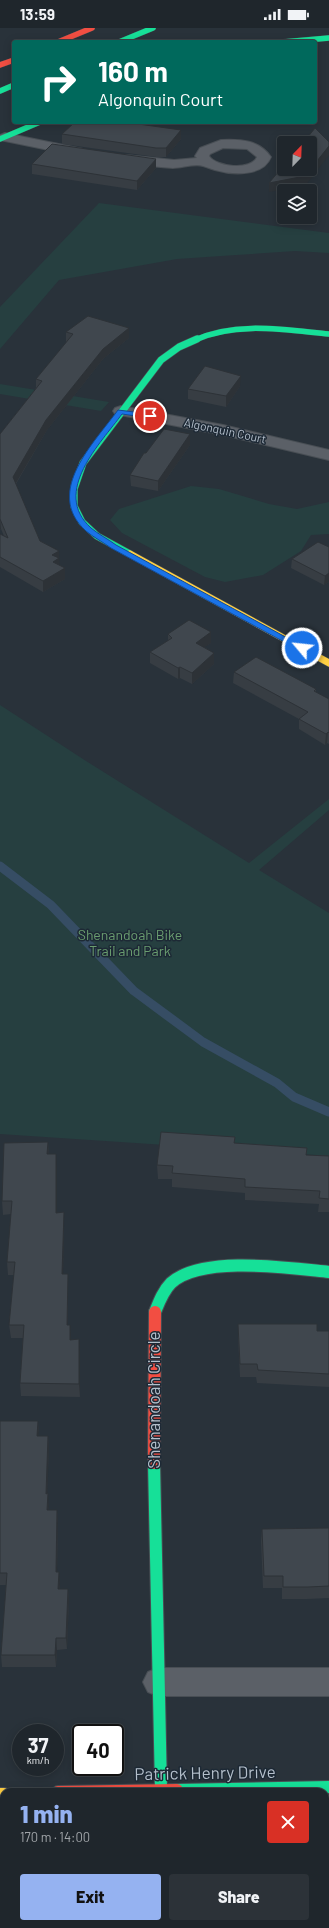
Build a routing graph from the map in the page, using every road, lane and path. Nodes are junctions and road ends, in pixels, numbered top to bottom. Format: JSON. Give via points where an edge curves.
{"nodes":[{"id":1,"x":92,"y":28,"type":"edge"},
{"id":2,"x":153,"y":28,"type":"edge"},
{"id":3,"x":329,"y":38,"type":"edge"},
{"id":4,"x":63,"y":40,"type":"edge"},
{"id":5,"x":124,"y":40,"type":"edge"},
{"id":6,"x":306,"y":40,"type":"edge"},
{"id":7,"x":329,"y":45,"type":"edge"},
{"id":8,"x":317,"y":46,"type":"edge"},
{"id":9,"x":12,"y":61,"type":"edge"},
{"id":10,"x":0,"y":65,"type":"edge"},
{"id":11,"x":12,"y":86,"type":"edge"},
{"id":12,"x":0,"y":91,"type":"edge"},
{"id":13,"x":35,"y":124,"type":"edge"},
{"id":14,"x":3,"y":138,"type":"edge"},
{"id":15,"x":93,"y":154,"type":"edge"},
{"id":16,"x":114,"y":157,"type":"edge"},
{"id":17,"x":205,"y":161,"type":"dead end"},
{"id":18,"x":329,"y":334,"type":"edge"},
{"id":19,"x":121,"y":412,"type":"junction"},
{"id":20,"x":329,"y":455,"type":"edge"},
{"id":21,"x":329,"y":663,"type":"edge"},
{"id":22,"x":329,"y":1272,"type":"edge"},
{"id":23,"x":158,"y":1682,"type":"junction"},
{"id":24,"x":329,"y":1682,"type":"edge"},
{"id":25,"x":329,"y":1787,"type":"edge"},
{"id":26,"x":161,"y":1788,"type":"edge"},
{"id":27,"x":245,"y":1788,"type":"edge"}],
"edges":[{"from":1,"to":4,"type":"main road"},
{"from":2,"to":5,"type":"main road"},
{"from":3,"to":6,"type":"main road"},
{"from":7,"to":8,"type":"main road"},
{"from":9,"to":10,"type":"main road"},
{"from":11,"to":12,"type":"main road"},
{"from":13,"to":14,"type":"main road"},
{"from":14,"to":15,"type":"street"},
{"from":16,"to":17,"type":"street","via":[[156,163]]},
{"from":18,"to":19,"type":"main road","via":[[272,327],[226,331],[194,340],[176,348],[161,360]]},
{"from":19,"to":20,"type":"street","name":"Algonquin Court","via":[[223,430]]},
{"from":19,"to":21,"type":"main road","via":[[83,463],[74,480],[72,495],[75,509],[88,529],[135,558]]},
{"from":22,"to":23,"type":"main road","name":"Shenandoah Circle","via":[[240,1265],[205,1266],[183,1275],[161,1298],[154,1318]]},
{"from":23,"to":24,"type":"street"},
{"from":23,"to":26,"type":"main road","name":"Shenandoah Circle"},
{"from":25,"to":27,"type":"main road","name":"Patrick Henry Drive"}]}
